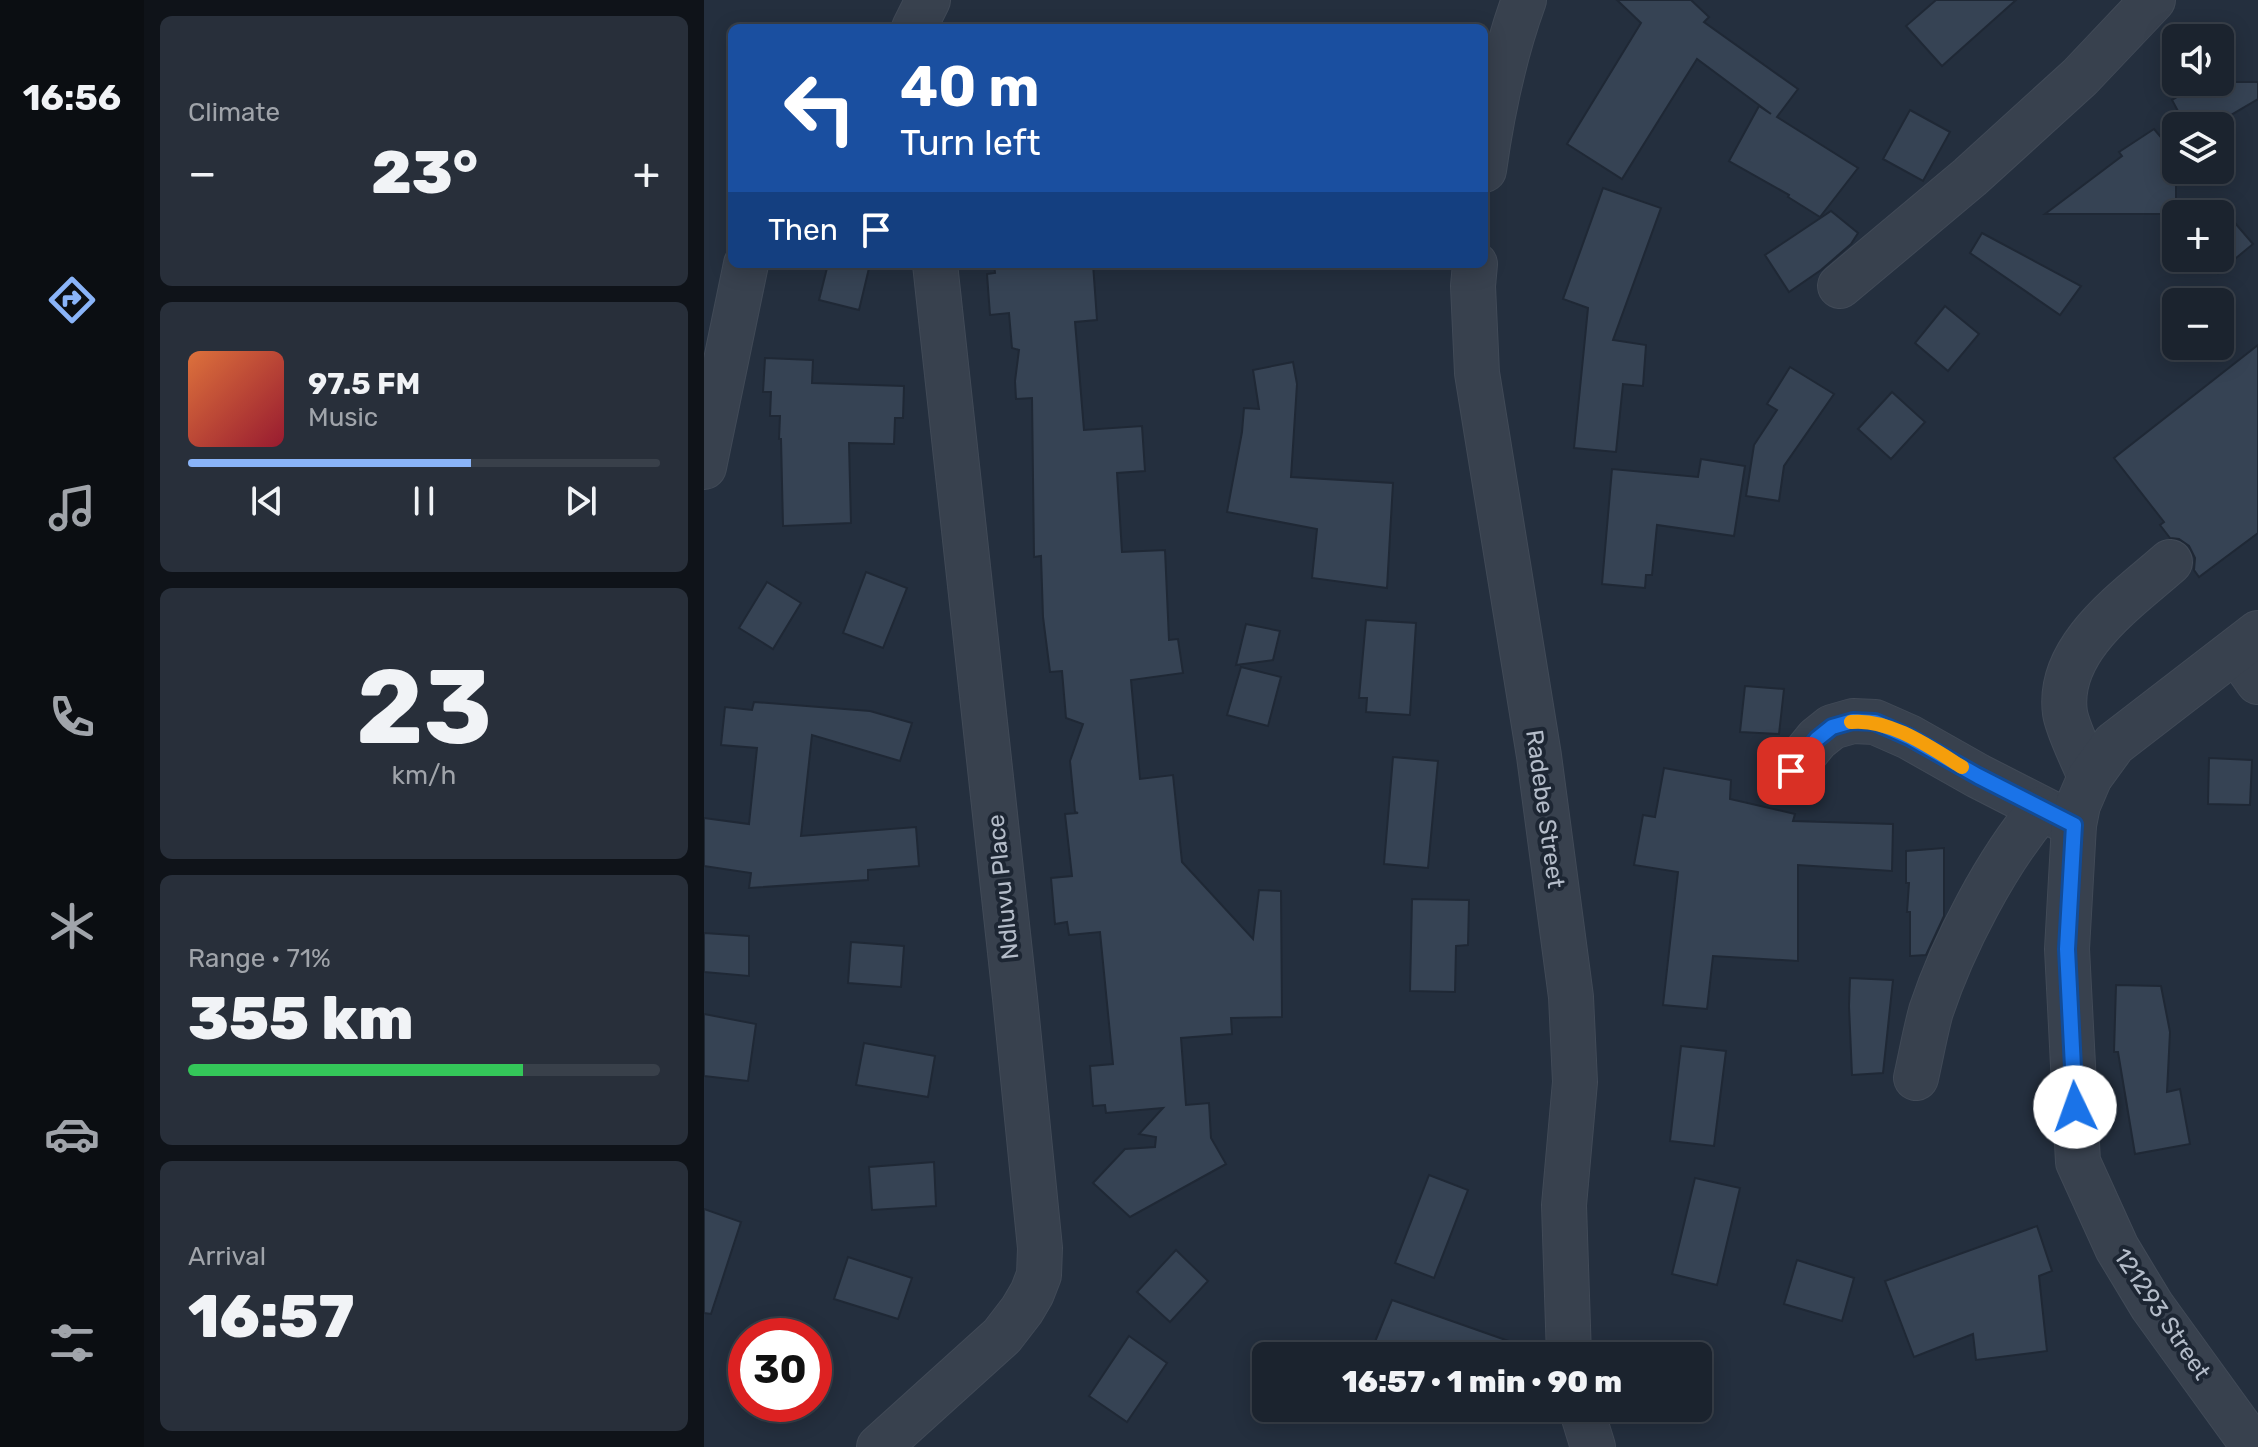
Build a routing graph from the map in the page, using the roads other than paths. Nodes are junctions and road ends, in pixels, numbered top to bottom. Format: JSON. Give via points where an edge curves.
{"nodes":[{"id":1,"x":928,"y":0,"type":"edge"},
{"id":2,"x":1524,"y":0,"type":"edge"},
{"id":3,"x":2153,"y":0,"type":"edge"},
{"id":4,"x":916,"y":24,"type":"edge"},
{"id":5,"x":1488,"y":146,"type":"edge"},
{"id":6,"x":745,"y":268,"type":"edge"},
{"id":7,"x":935,"y":268,"type":"edge"},
{"id":8,"x":1475,"y":268,"type":"edge"},
{"id":9,"x":1840,"y":286,"type":"dead end"},
{"id":10,"x":704,"y":467,"type":"edge"},
{"id":11,"x":2170,"y":562,"type":"dead end"},
{"id":12,"x":2251,"y":655,"type":"edge"},
{"id":13,"x":1791,"y":771,"type":"dead end"},
{"id":14,"x":2090,"y":777,"type":"junction"},
{"id":15,"x":2058,"y":817,"type":"junction"},
{"id":16,"x":1916,"y":1078,"type":"dead end"},
{"id":17,"x":1569,"y":1342,"type":"edge"},
{"id":18,"x":1585,"y":1422,"type":"edge"},
{"id":19,"x":879,"y":1447,"type":"edge"},
{"id":20,"x":1593,"y":1447,"type":"edge"},
{"id":21,"x":2254,"y":1447,"type":"edge"}],
"edges":[{"from":1,"to":4,"type":"street"},
{"from":2,"to":5,"type":"street"},
{"from":3,"to":9,"type":"street","via":[[2080,77]]},
{"from":6,"to":10,"type":"street"},
{"from":7,"to":19,"type":"street","name":"Ndluvu Place","via":[[1015,998],[1039,1275],[1002,1336]]},
{"from":8,"to":17,"type":"street","name":"Radebe Street","via":[[1477,373],[1539,756],[1571,997],[1575,1082],[1564,1205]]},
{"from":11,"to":14,"type":"street","via":[[2096,628],[2077,655],[2065,686],[2065,715]]},
{"from":12,"to":14,"type":"street","name":"121293 Street","via":[[2114,744]]},
{"from":13,"to":15,"type":"street","via":[[1832,727],[1875,722]]},
{"from":14,"to":15,"type":"street","name":"121293 Street","via":[[2078,805]]},
{"from":15,"to":16,"type":"street","via":[[2021,833],[2003,860],[1959,943],[1931,1012]]},
{"from":15,"to":21,"type":"street","name":"121293 Street","via":[[2078,1162],[2117,1248],[2152,1306]]},
{"from":18,"to":20,"type":"street"}]}
